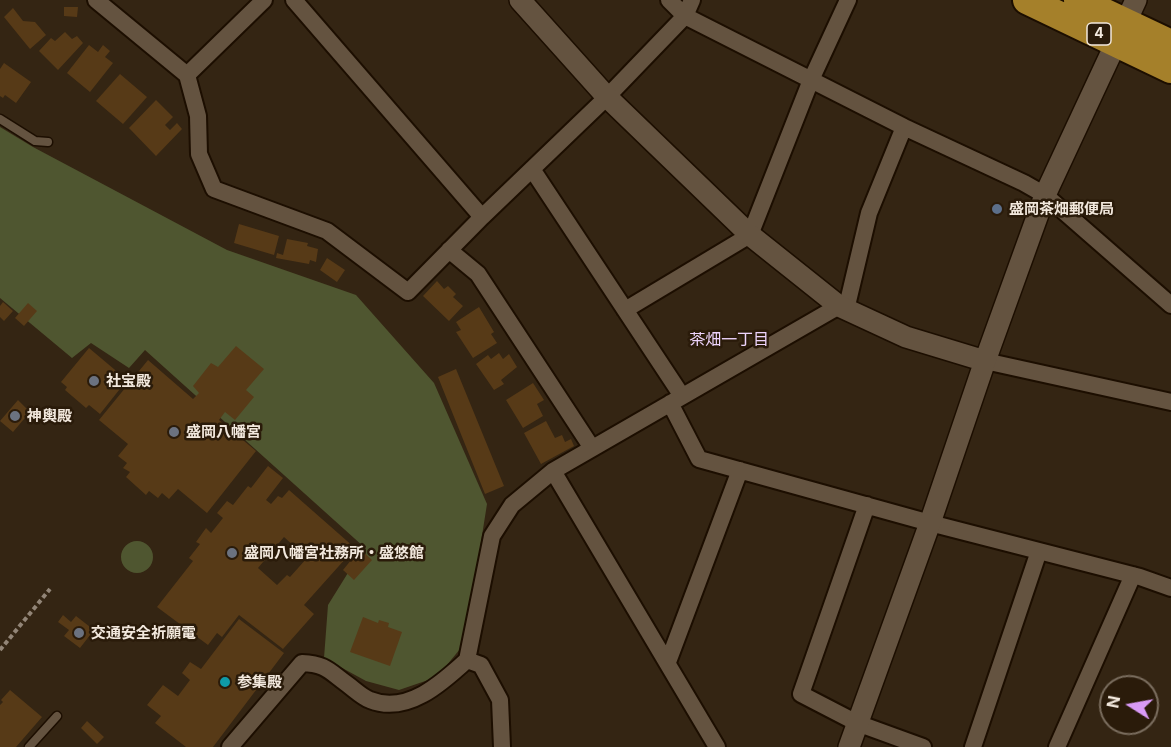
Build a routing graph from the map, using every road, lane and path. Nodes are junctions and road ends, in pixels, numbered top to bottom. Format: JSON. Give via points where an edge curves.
{"nodes":[{"id":1,"x":96,"y":0,"type":"edge"},
{"id":2,"x":264,"y":0,"type":"edge"},
{"id":3,"x":294,"y":0,"type":"edge"},
{"id":4,"x":520,"y":0,"type":"edge"},
{"id":5,"x":669,"y":0,"type":"edge"},
{"id":6,"x":692,"y":0,"type":"edge"},
{"id":7,"x":848,"y":0,"type":"edge"},
{"id":8,"x":1027,"y":0,"type":"edge"},
{"id":9,"x":1078,"y":0,"type":"edge"},
{"id":10,"x":685,"y":16,"type":"junction"},
{"id":11,"x":1126,"y":22,"type":"edge"},
{"id":12,"x":1171,"y":44,"type":"edge"},
{"id":13,"x":1171,"y":69,"type":"edge"},
{"id":14,"x":187,"y":75,"type":"junction"},
{"id":15,"x":811,"y":80,"type":"junction"},
{"id":16,"x":607,"y":97,"type":"junction"},
{"id":17,"x":0,"y":119,"type":"edge"},
{"id":18,"x":904,"y":127,"type":"junction"},
{"id":19,"x":48,"y":142,"type":"dead end"},
{"id":20,"x":532,"y":169,"type":"junction"},
{"id":21,"x":1045,"y":195,"type":"junction"},
{"id":22,"x":482,"y":217,"type":"junction"},
{"id":23,"x":750,"y":235,"type":"junction"},
{"id":24,"x":449,"y":250,"type":"junction"},
{"id":25,"x":1171,"y":305,"type":"edge"},
{"id":26,"x":843,"y":308,"type":"junction"},
{"id":27,"x":625,"y":310,"type":"junction"},
{"id":28,"x":985,"y":361,"type":"junction"},
{"id":29,"x":676,"y":400,"type":"junction"},
{"id":30,"x":1171,"y":402,"type":"edge"},
{"id":31,"x":592,"y":448,"type":"junction"},
{"id":32,"x":740,"y":470,"type":"junction"},
{"id":33,"x":552,"y":471,"type":"junction"},
{"id":34,"x":867,"y":505,"type":"junction"},
{"id":35,"x":930,"y":523,"type":"junction"},
{"id":36,"x":1039,"y":551,"type":"junction"},
{"id":37,"x":1133,"y":575,"type":"junction"},
{"id":38,"x":1171,"y":588,"type":"edge"},
{"id":39,"x":50,"y":590,"type":"dead end"},
{"id":40,"x":0,"y":650,"type":"edge"},
{"id":41,"x":467,"y":660,"type":"junction"},
{"id":42,"x":668,"y":663,"type":"junction"},
{"id":43,"x":57,"y":716,"type":"dead end"},
{"id":44,"x":858,"y":723,"type":"junction"},
{"id":45,"x":30,"y":747,"type":"edge"},
{"id":46,"x":230,"y":747,"type":"edge"},
{"id":47,"x":502,"y":747,"type":"edge"},
{"id":48,"x":717,"y":747,"type":"edge"},
{"id":49,"x":849,"y":747,"type":"edge"},
{"id":50,"x":923,"y":747,"type":"edge"},
{"id":51,"x":973,"y":747,"type":"edge"},
{"id":52,"x":1057,"y":747,"type":"edge"}],
"edges":[{"from":1,"to":14,"type":"street"},
{"from":2,"to":14,"type":"street"},
{"from":3,"to":22,"type":"street"},
{"from":4,"to":16,"type":"street"},
{"from":5,"to":10,"type":"street"},
{"from":6,"to":10,"type":"street"},
{"from":7,"to":15,"type":"street"},
{"from":8,"to":11,"type":"highway","number":"4"},
{"from":9,"to":11,"type":"highway","number":"4"},
{"from":10,"to":15,"type":"street"},
{"from":10,"to":16,"type":"street"},
{"from":11,"to":12,"type":"highway","number":"4"},
{"from":11,"to":13,"type":"highway","number":"4"},
{"from":11,"to":21,"type":"street"},
{"from":14,"to":24,"type":"street","via":[[198,116],[200,154],[214,189],[327,231],[408,292]]},
{"from":15,"to":18,"type":"street"},
{"from":15,"to":23,"type":"street"},
{"from":16,"to":20,"type":"street"},
{"from":16,"to":23,"type":"street"},
{"from":17,"to":19,"type":"lane","via":[[34,141]]},
{"from":18,"to":21,"type":"street"},
{"from":18,"to":26,"type":"street","via":[[869,213]]},
{"from":20,"to":22,"type":"street"},
{"from":20,"to":27,"type":"street"},
{"from":21,"to":25,"type":"street"},
{"from":21,"to":28,"type":"street"},
{"from":22,"to":24,"type":"street"},
{"from":23,"to":26,"type":"street"},
{"from":23,"to":27,"type":"street"},
{"from":24,"to":31,"type":"street","via":[[477,274]]},
{"from":26,"to":28,"type":"street","via":[[906,338]]},
{"from":26,"to":29,"type":"street"},
{"from":27,"to":29,"type":"street"},
{"from":28,"to":30,"type":"street"},
{"from":28,"to":35,"type":"street"},
{"from":29,"to":31,"type":"street"},
{"from":29,"to":32,"type":"street","via":[[699,459]]},
{"from":31,"to":33,"type":"street"},
{"from":32,"to":34,"type":"street"},
{"from":32,"to":42,"type":"street"},
{"from":33,"to":41,"type":"street","via":[[512,505],[492,536]]},
{"from":33,"to":42,"type":"street"},
{"from":34,"to":35,"type":"street"},
{"from":34,"to":44,"type":"street","via":[[801,694]]},
{"from":35,"to":36,"type":"street"},
{"from":35,"to":44,"type":"street"},
{"from":36,"to":37,"type":"street"},
{"from":36,"to":51,"type":"street"},
{"from":37,"to":38,"type":"street"},
{"from":37,"to":52,"type":"street"},
{"from":39,"to":40,"type":"path"},
{"from":41,"to":46,"type":"street","via":[[440,684],[409,701],[384,704],[368,700],[320,664],[302,663]]},
{"from":41,"to":47,"type":"street","via":[[481,664],[500,700]]},
{"from":42,"to":48,"type":"street"},
{"from":43,"to":45,"type":"lane"},
{"from":44,"to":49,"type":"street"},
{"from":44,"to":50,"type":"street"}]}
